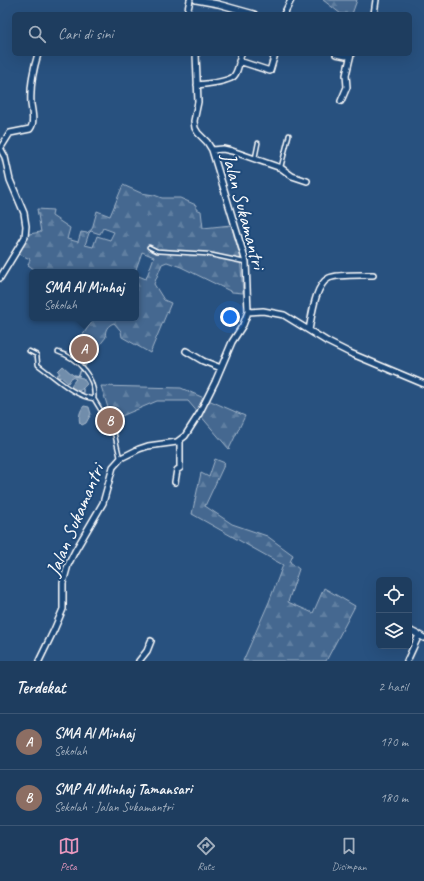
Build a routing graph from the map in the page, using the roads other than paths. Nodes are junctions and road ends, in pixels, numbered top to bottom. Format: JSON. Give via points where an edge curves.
{"nodes":[{"id":1,"x":190,"y":0,"type":"edge"},
{"id":2,"x":196,"y":0,"type":"edge"},
{"id":3,"x":291,"y":0,"type":"edge"},
{"id":4,"x":376,"y":0,"type":"edge"},
{"id":5,"x":187,"y":12,"type":"edge"},
{"id":6,"x":247,"y":12,"type":"edge"},
{"id":7,"x":285,"y":12,"type":"edge"},
{"id":8,"x":374,"y":12,"type":"edge"},
{"id":9,"x":37,"y":56,"type":"edge"},
{"id":10,"x":196,"y":56,"type":"edge"},
{"id":11,"x":241,"y":56,"type":"edge"},
{"id":12,"x":274,"y":56,"type":"edge"},
{"id":13,"x":351,"y":56,"type":"edge"},
{"id":14,"x":240,"y":61,"type":"junction"},
{"id":15,"x":197,"y":85,"type":"junction"},
{"id":16,"x":341,"y":101,"type":"dead end"},
{"id":17,"x":289,"y":135,"type":"dead end"},
{"id":18,"x":258,"y":143,"type":"dead end"},
{"id":19,"x":0,"y":148,"type":"edge"},
{"id":20,"x":212,"y":150,"type":"junction"},
{"id":21,"x":255,"y":159,"type":"junction"},
{"id":22,"x":281,"y":168,"type":"junction"},
{"id":23,"x":307,"y":181,"type":"dead end"},
{"id":24,"x":149,"y":247,"type":"dead end"},
{"id":25,"x":246,"y":262,"type":"junction"},
{"id":26,"x":373,"y":275,"type":"dead end"},
{"id":27,"x":0,"y":278,"type":"edge"},
{"id":28,"x":248,"y":312,"type":"junction"},
{"id":29,"x":309,"y":330,"type":"junction"},
{"id":30,"x":29,"y":351,"type":"dead end"},
{"id":31,"x":186,"y":351,"type":"dead end"},
{"id":32,"x":58,"y":352,"type":"dead end"},
{"id":33,"x":221,"y":368,"type":"junction"},
{"id":34,"x":424,"y":384,"type":"edge"},
{"id":35,"x":94,"y":399,"type":"junction"},
{"id":36,"x":180,"y":441,"type":"junction"},
{"id":37,"x":120,"y":458,"type":"junction"},
{"id":38,"x":175,"y":482,"type":"dead end"},
{"id":39,"x":412,"y":632,"type":"edge"},
{"id":40,"x":419,"y":635,"type":"junction"},
{"id":41,"x":424,"y":638,"type":"edge"},
{"id":42,"x":151,"y":641,"type":"dead end"},
{"id":43,"x":39,"y":661,"type":"edge"},
{"id":44,"x":139,"y":661,"type":"edge"},
{"id":45,"x":406,"y":661,"type":"edge"}],
"edges":[{"from":1,"to":5,"type":"street"},
{"from":2,"to":6,"type":"street"},
{"from":3,"to":7,"type":"street"},
{"from":4,"to":8,"type":"street"},
{"from":9,"to":19,"type":"street","via":[[31,96],[33,125],[30,129],[10,133]]},
{"from":10,"to":15,"type":"street","name":"Jalan Sukamantri"},
{"from":11,"to":14,"type":"street"},
{"from":12,"to":14,"type":"street","via":[[270,71]]},
{"from":13,"to":16,"type":"street","via":[[346,75],[347,87]]},
{"from":14,"to":15,"type":"street","via":[[236,74],[231,79]]},
{"from":15,"to":20,"type":"street","name":"Jalan Sukamantri","via":[[195,128]]},
{"from":17,"to":22,"type":"lane"},
{"from":18,"to":21,"type":"lane"},
{"from":19,"to":27,"type":"street","via":[[24,213],[26,226],[25,237]]},
{"from":20,"to":21,"type":"street","via":[[228,150]]},
{"from":20,"to":25,"type":"street","name":"Jalan Sukamantri"},
{"from":21,"to":22,"type":"street"},
{"from":22,"to":23,"type":"street","via":[[292,176]]},
{"from":24,"to":25,"type":"lane","via":[[157,251],[207,254]]},
{"from":25,"to":28,"type":"street","name":"Jalan Sukamantri"},
{"from":26,"to":29,"type":"street","via":[[328,278],[317,294]]},
{"from":28,"to":29,"type":"street","via":[[263,311],[284,315]]},
{"from":28,"to":33,"type":"street","name":"Jalan Sukamantri"},
{"from":29,"to":34,"type":"street","via":[[350,353]]},
{"from":30,"to":35,"type":"lane","via":[[37,355],[38,364],[74,391]]},
{"from":31,"to":33,"type":"street"},
{"from":32,"to":35,"type":"lane","via":[[74,359],[83,368],[93,388]]},
{"from":33,"to":36,"type":"street","name":"Jalan Sukamantri","via":[[199,414]]},
{"from":35,"to":37,"type":"lane","via":[[114,432]]},
{"from":36,"to":37,"type":"street","name":"Jalan Sukamantri","via":[[148,446]]},
{"from":36,"to":38,"type":"street","via":[[180,468],[177,470]]},
{"from":37,"to":43,"type":"street","name":"Jalan Sukamantri","via":[[113,467],[103,503],[68,565],[63,583],[63,609]]},
{"from":39,"to":40,"type":"street"},
{"from":40,"to":41,"type":"street"},
{"from":40,"to":45,"type":"street"},
{"from":42,"to":44,"type":"street"}]}
